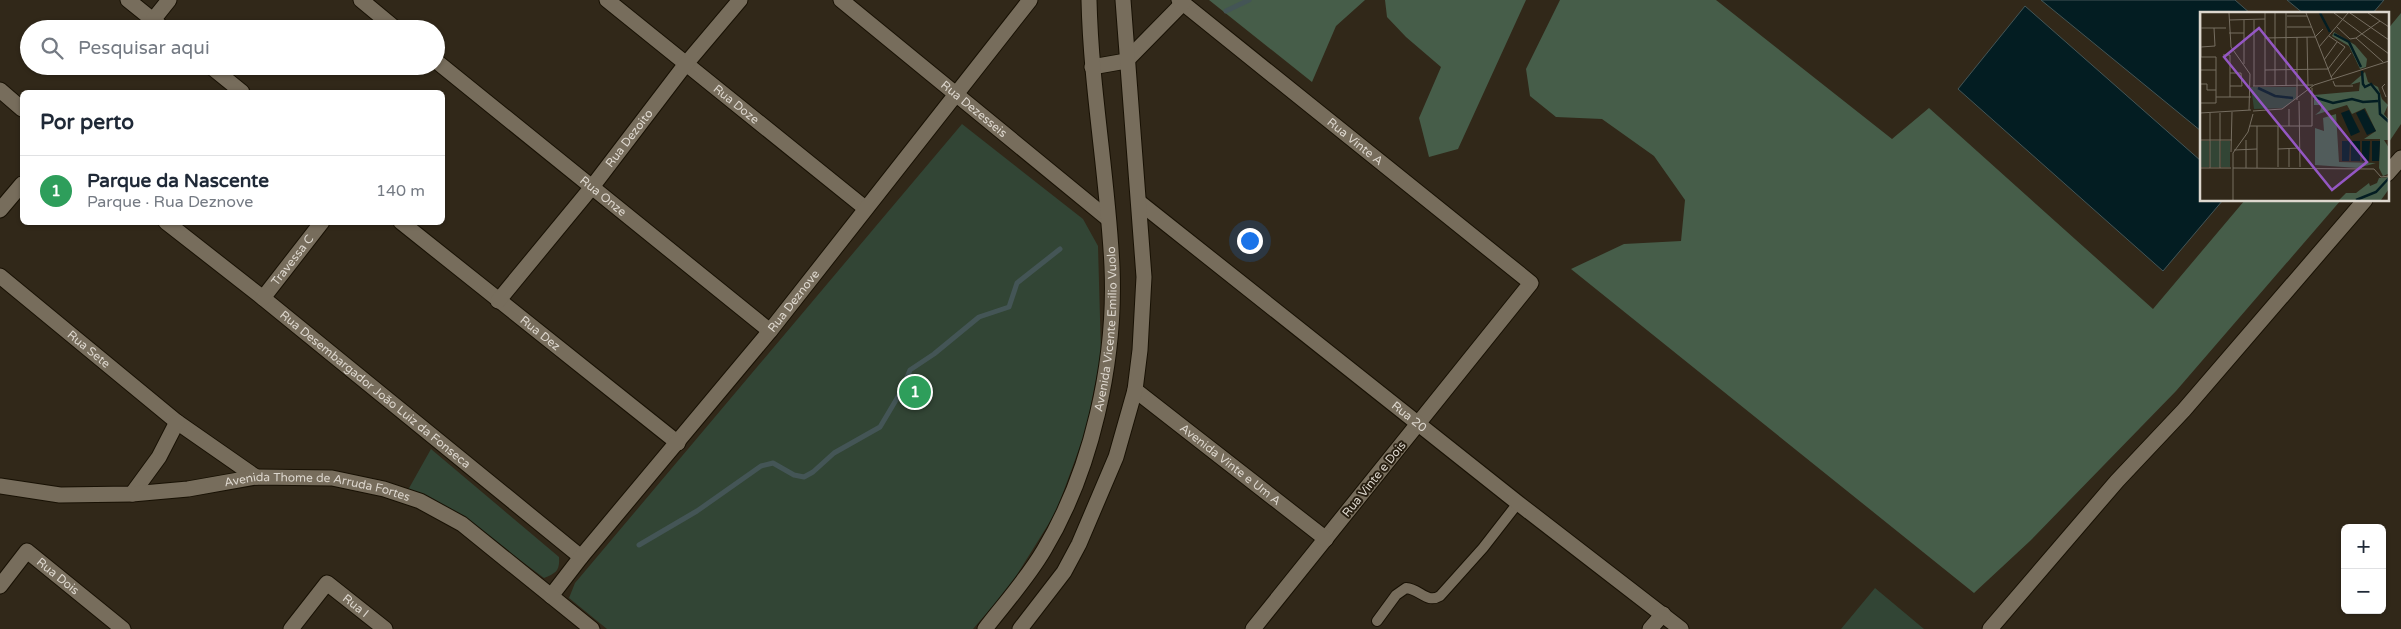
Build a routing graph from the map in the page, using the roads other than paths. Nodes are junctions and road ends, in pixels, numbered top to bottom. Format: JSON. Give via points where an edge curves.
{"nodes":[{"id":1,"x":128,"y":0,"type":"edge"},
{"id":2,"x":169,"y":0,"type":"edge"},
{"id":3,"x":361,"y":0,"type":"edge"},
{"id":4,"x":607,"y":0,"type":"edge"},
{"id":5,"x":740,"y":0,"type":"edge"},
{"id":6,"x":841,"y":0,"type":"edge"},
{"id":7,"x":1030,"y":0,"type":"edge"},
{"id":8,"x":1089,"y":0,"type":"edge"},
{"id":9,"x":1123,"y":0,"type":"edge"},
{"id":10,"x":1181,"y":2,"type":"edge"},
{"id":11,"x":153,"y":20,"type":"edge"},
{"id":12,"x":160,"y":20,"type":"edge"},
{"id":13,"x":385,"y":20,"type":"edge"},
{"id":14,"x":1126,"y":61,"type":"junction"},
{"id":15,"x":685,"y":65,"type":"junction"},
{"id":16,"x":1092,"y":67,"type":"junction"},
{"id":17,"x":445,"y":68,"type":"edge"},
{"id":18,"x":221,"y":75,"type":"edge"},
{"id":19,"x":0,"y":90,"type":"edge"},
{"id":20,"x":240,"y":90,"type":"edge"},
{"id":21,"x":956,"y":94,"type":"junction"},
{"id":22,"x":20,"y":107,"type":"edge"},
{"id":23,"x":2401,"y":158,"type":"edge"},
{"id":24,"x":2388,"y":173,"type":"edge"},
{"id":25,"x":20,"y":186,"type":"edge"},
{"id":26,"x":592,"y":187,"type":"junction"},
{"id":27,"x":2364,"y":201,"type":"edge"},
{"id":28,"x":1139,"y":202,"type":"junction"},
{"id":29,"x":865,"y":208,"type":"junction"},
{"id":30,"x":0,"y":210,"type":"edge"},
{"id":31,"x":1107,"y":218,"type":"junction"},
{"id":32,"x":170,"y":225,"type":"edge"},
{"id":33,"x":320,"y":225,"type":"edge"},
{"id":34,"x":405,"y":225,"type":"edge"},
{"id":35,"x":0,"y":276,"type":"edge"},
{"id":36,"x":1531,"y":282,"type":"joint"},
{"id":37,"x":262,"y":298,"type":"junction"},
{"id":38,"x":498,"y":301,"type":"junction"},
{"id":39,"x":770,"y":331,"type":"junction"},
{"id":40,"x":1135,"y":390,"type":"junction"},
{"id":41,"x":177,"y":422,"type":"junction"},
{"id":42,"x":1418,"y":424,"type":"junction"},
{"id":43,"x":678,"y":443,"type":"junction"},
{"id":44,"x":256,"y":477,"type":"junction"},
{"id":45,"x":0,"y":486,"type":"edge"},
{"id":46,"x":132,"y":494,"type":"junction"},
{"id":47,"x":1518,"y":503,"type":"junction"},
{"id":48,"x":1326,"y":538,"type":"junction"},
{"id":49,"x":581,"y":557,"type":"junction"},
{"id":50,"x":0,"y":586,"type":"edge"},
{"id":51,"x":551,"y":596,"type":"junction"},
{"id":52,"x":1662,"y":614,"type":"junction"},
{"id":53,"x":1377,"y":621,"type":"dead end"},
{"id":54,"x":123,"y":629,"type":"edge"},
{"id":55,"x":291,"y":629,"type":"edge"},
{"id":56,"x":385,"y":629,"type":"edge"},
{"id":57,"x":592,"y":629,"type":"edge"},
{"id":58,"x":985,"y":629,"type":"edge"},
{"id":59,"x":1020,"y":629,"type":"edge"},
{"id":60,"x":1253,"y":629,"type":"edge"},
{"id":61,"x":1650,"y":629,"type":"edge"},
{"id":62,"x":1681,"y":629,"type":"edge"},
{"id":63,"x":1990,"y":629,"type":"edge"}],
"edges":[{"from":1,"to":11,"type":"street"},
{"from":2,"to":12,"type":"street"},
{"from":3,"to":13,"type":"street"},
{"from":4,"to":15,"type":"street","name":"Rua Doze"},
{"from":5,"to":15,"type":"street","name":"Rua Dezoito"},
{"from":6,"to":21,"type":"street","name":"Rua Dezesseis"},
{"from":7,"to":21,"type":"street","name":"Rua Deznove"},
{"from":8,"to":16,"type":"street","name":"Avenida Vicente Emilio Vuolo"},
{"from":9,"to":14,"type":"street"},
{"from":10,"to":14,"type":"street"},
{"from":10,"to":36,"type":"street","name":"Rua Vinte A"},
{"from":14,"to":16,"type":"street"},
{"from":14,"to":28,"type":"street"},
{"from":15,"to":26,"type":"street","name":"Rua Dezoito"},
{"from":15,"to":29,"type":"street","name":"Rua Doze"},
{"from":16,"to":31,"type":"street","name":"Avenida Vicente Emilio Vuolo"},
{"from":17,"to":26,"type":"street","name":"Rua Onze"},
{"from":18,"to":20,"type":"street"},
{"from":19,"to":22,"type":"street"},
{"from":21,"to":29,"type":"street","name":"Rua Deznove"},
{"from":21,"to":31,"type":"street","name":"Rua Dezesseis"},
{"from":23,"to":24,"type":"street"},
{"from":25,"to":30,"type":"street"},
{"from":26,"to":38,"type":"street","name":"Rua Dezoito"},
{"from":26,"to":39,"type":"street","name":"Rua Onze"},
{"from":27,"to":63,"type":"street"},
{"from":28,"to":40,"type":"street","via":[[1144,277]]},
{"from":28,"to":42,"type":"street","name":"Rua 20"},
{"from":29,"to":39,"type":"street","name":"Rua Deznove"},
{"from":31,"to":58,"type":"street","name":"Avenida Vicente Emilio Vuolo","via":[[1112,267],[1112,334],[1100,406],[1063,514],[1024,580]]},
{"from":32,"to":37,"type":"street","name":"Rua Desembargador João Luiz da Fonseca"},
{"from":33,"to":37,"type":"street","name":"Travessa C"},
{"from":34,"to":38,"type":"street","name":"Rua Dez"},
{"from":35,"to":41,"type":"street","name":"Rua Sete"},
{"from":36,"to":42,"type":"street","name":"Rua Vinte e Dois"},
{"from":37,"to":49,"type":"street","name":"Rua Desembargador João Luiz da Fonseca"},
{"from":38,"to":43,"type":"street","name":"Rua Dez"},
{"from":39,"to":43,"type":"street","name":"Rua Deznove"},
{"from":40,"to":48,"type":"street","name":"Avenida Vinte e Um A"},
{"from":40,"to":59,"type":"street","via":[[1116,457],[1079,544],[1064,572]]},
{"from":41,"to":44,"type":"street","name":"Rua Sete"},
{"from":41,"to":46,"type":"street","via":[[159,457]]},
{"from":42,"to":47,"type":"street","name":"Rua 20"},
{"from":42,"to":48,"type":"street","name":"Rua Vinte e Dois"},
{"from":43,"to":49,"type":"street","name":"Rua Deznove"},
{"from":44,"to":46,"type":"street","name":"Avenida Thome de Arruda Fortes","via":[[188,489]]},
{"from":44,"to":51,"type":"street","name":"Avenida Thome de Arruda Fortes","via":[[332,478],[384,489],[420,501],[462,524]]},
{"from":45,"to":46,"type":"street","name":"Avenida Thome de Arruda Fortes","via":[[60,495]]},
{"from":47,"to":52,"type":"street","name":"Rua 20"},
{"from":47,"to":53,"type":"lane","via":[[1440,596],[1428,598],[1415,588],[1406,588],[1396,595]]},
{"from":48,"to":60,"type":"street","name":"Rua Vinte e Dois"},
{"from":49,"to":51,"type":"street","name":"Rua Deznove"},
{"from":50,"to":54,"type":"street","name":"Rua Dois","via":[[27,551]]},
{"from":51,"to":57,"type":"street","name":"Avenida Thome de Arruda Fortes"},
{"from":52,"to":61,"type":"street"},
{"from":52,"to":62,"type":"street","name":"Rua 20"},
{"from":55,"to":56,"type":"street","name":"Rua I","via":[[327,583]]}]}
